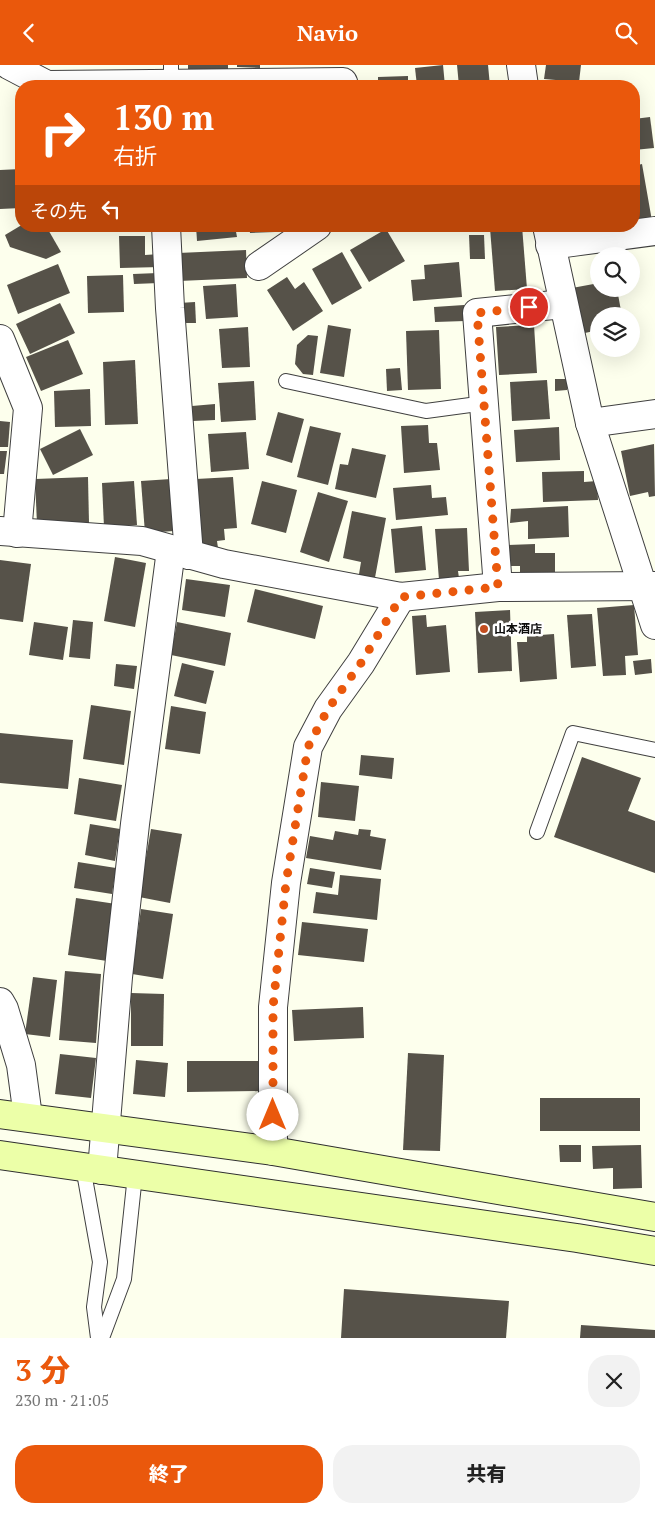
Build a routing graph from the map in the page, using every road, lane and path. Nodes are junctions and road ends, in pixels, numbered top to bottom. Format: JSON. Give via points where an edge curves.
{"nodes":[{"id":1,"x":9,"y":65,"type":"edge"},
{"id":2,"x":521,"y":65,"type":"edge"},
{"id":3,"x":343,"y":78,"type":"edge"},
{"id":4,"x":38,"y":80,"type":"edge"},
{"id":5,"x":166,"y":80,"type":"edge"},
{"id":6,"x":523,"y":80,"type":"edge"},
{"id":7,"x":655,"y":231,"type":"edge"},
{"id":8,"x":166,"y":232,"type":"edge"},
{"id":9,"x":309,"y":232,"type":"edge"},
{"id":10,"x":634,"y":232,"type":"edge"},
{"id":11,"x":640,"y":232,"type":"edge"},
{"id":12,"x":548,"y":236,"type":"edge"},
{"id":13,"x":259,"y":267,"type":"dead end"},
{"id":14,"x":563,"y":304,"type":"junction"},
{"id":15,"x":1,"y":344,"type":"edge"},
{"id":16,"x":286,"y":381,"type":"dead end"},
{"id":17,"x":485,"y":403,"type":"junction"},
{"id":18,"x":655,"y":414,"type":"edge"},
{"id":19,"x":590,"y":423,"type":"junction"},
{"id":20,"x":8,"y":532,"type":"edge"},
{"id":21,"x":180,"y":552,"type":"junction"},
{"id":22,"x":649,"y":586,"type":"edge"},
{"id":23,"x":498,"y":587,"type":"junction"},
{"id":24,"x":401,"y":597,"type":"junction"},
{"id":25,"x":655,"y":625,"type":"edge"},
{"id":26,"x":655,"y":751,"type":"edge"},
{"id":27,"x":536,"y":832,"type":"dead end"},
{"id":28,"x":0,"y":1002,"type":"edge"},
{"id":29,"x":0,"y":1114,"type":"edge"},
{"id":30,"x":28,"y":1117,"type":"junction"},
{"id":31,"x":106,"y":1129,"type":"junction"},
{"id":32,"x":273,"y":1151,"type":"junction"},
{"id":33,"x":0,"y":1155,"type":"edge"},
{"id":34,"x":93,"y":1168,"type":"junction"},
{"id":35,"x":135,"y":1175,"type":"junction"},
{"id":36,"x":655,"y":1217,"type":"edge"},
{"id":37,"x":655,"y":1251,"type":"edge"},
{"id":38,"x":98,"y":1338,"type":"edge"},
{"id":39,"x":102,"y":1338,"type":"edge"}],
"edges":[{"from":1,"to":4,"type":"street"},
{"from":2,"to":6,"type":"street"},
{"from":3,"to":5,"type":"street"},
{"from":7,"to":11,"type":"street"},
{"from":8,"to":21,"type":"street"},
{"from":9,"to":13,"type":"street"},
{"from":10,"to":12,"type":"street"},
{"from":12,"to":14,"type":"street"},
{"from":14,"to":17,"type":"street","via":[[477,313]]},
{"from":14,"to":19,"type":"street"},
{"from":15,"to":20,"type":"street","via":[[28,408]]},
{"from":16,"to":17,"type":"lane","via":[[426,411]]},
{"from":17,"to":23,"type":"street"},
{"from":18,"to":19,"type":"street"},
{"from":19,"to":22,"type":"street"},
{"from":20,"to":21,"type":"street","via":[[142,541]]},
{"from":21,"to":24,"type":"street","via":[[224,564]]},
{"from":21,"to":31,"type":"street","via":[[134,834]]},
{"from":22,"to":23,"type":"street"},
{"from":22,"to":25,"type":"street"},
{"from":23,"to":24,"type":"street"},
{"from":24,"to":32,"type":"street","via":[[361,663],[328,709],[308,747],[286,883],[273,1007]]},
{"from":26,"to":27,"type":"lane","via":[[574,733]]},
{"from":28,"to":30,"type":"street","via":[[21,1065]]},
{"from":29,"to":30,"type":"street"},
{"from":30,"to":31,"type":"street"},
{"from":31,"to":32,"type":"street"},
{"from":31,"to":34,"type":"street"},
{"from":32,"to":36,"type":"street"},
{"from":33,"to":34,"type":"street"},
{"from":34,"to":35,"type":"street"},
{"from":34,"to":38,"type":"lane","via":[[100,1262],[94,1307]]},
{"from":35,"to":37,"type":"street"},
{"from":35,"to":39,"type":"lane","via":[[124,1279]]}]}
